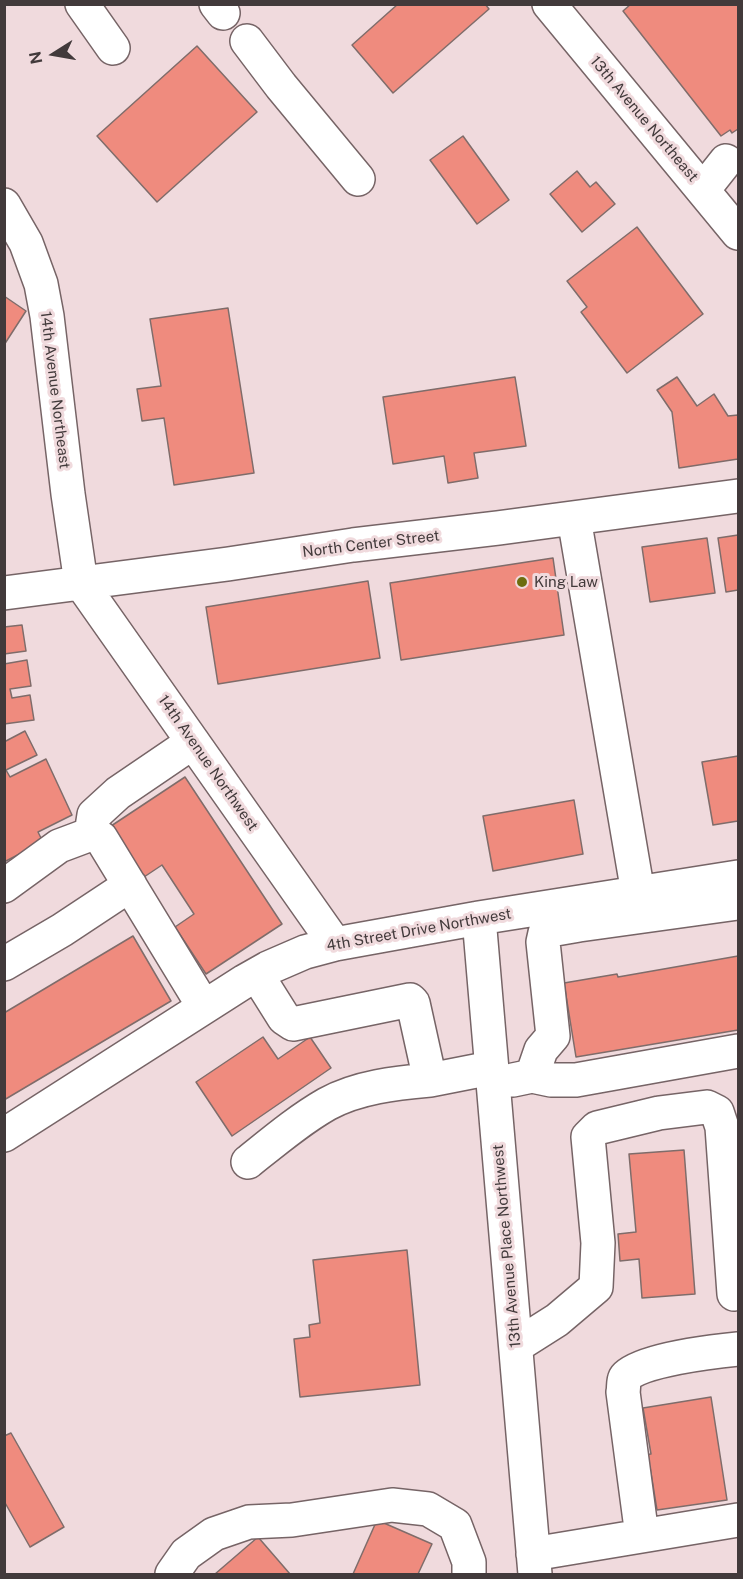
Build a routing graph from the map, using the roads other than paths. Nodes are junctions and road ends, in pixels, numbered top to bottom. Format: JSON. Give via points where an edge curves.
{"nodes":[{"id":1,"x":82,"y":4,"type":"edge"},
{"id":2,"x":549,"y":4,"type":"edge"},
{"id":3,"x":247,"y":41,"type":"dead end"},
{"id":4,"x":112,"y":48,"type":"dead end"},
{"id":5,"x":726,"y":161,"type":"dead end"},
{"id":6,"x":357,"y":179,"type":"dead end"},
{"id":7,"x":703,"y":190,"type":"junction"},
{"id":8,"x":4,"y":205,"type":"edge"},
{"id":9,"x":738,"y":233,"type":"edge"},
{"id":10,"x":738,"y":496,"type":"edge"},
{"id":11,"x":574,"y":518,"type":"junction"},
{"id":12,"x":81,"y":583,"type":"junction"},
{"id":13,"x":4,"y":593,"type":"edge"},
{"id":14,"x":193,"y":742,"type":"junction"},
{"id":15,"x":91,"y":834,"type":"junction"},
{"id":16,"x":738,"y":877,"type":"edge"},
{"id":17,"x":130,"y":885,"type":"junction"},
{"id":18,"x":4,"y":886,"type":"edge"},
{"id":19,"x":638,"y":893,"type":"junction"},
{"id":20,"x":738,"y":903,"type":"edge"},
{"id":21,"x":577,"y":914,"type":"junction"},
{"id":22,"x":479,"y":918,"type":"junction"},
{"id":23,"x":335,"y":944,"type":"junction"},
{"id":24,"x":4,"y":964,"type":"edge"},
{"id":25,"x":256,"y":975,"type":"junction"},
{"id":26,"x":204,"y":1007,"type":"junction"},
{"id":27,"x":738,"y":1051,"type":"edge"},
{"id":28,"x":491,"y":1076,"type":"junction"},
{"id":29,"x":532,"y":1076,"type":"junction"},
{"id":30,"x":430,"y":1080,"type":"junction"},
{"id":31,"x":4,"y":1135,"type":"edge"},
{"id":32,"x":248,"y":1162,"type":"dead end"},
{"id":33,"x":735,"y":1294,"type":"dead end"},
{"id":34,"x":516,"y":1346,"type":"junction"},
{"id":35,"x":738,"y":1349,"type":"edge"},
{"id":36,"x":738,"y":1520,"type":"edge"},
{"id":37,"x":642,"y":1536,"type":"junction"},
{"id":38,"x":534,"y":1564,"type":"edge"},
{"id":39,"x":172,"y":1575,"type":"edge"},
{"id":40,"x":469,"y":1575,"type":"edge"}],
"edges":[{"from":1,"to":4,"type":"street"},
{"from":2,"to":7,"type":"street","name":"13th Avenue Northeast"},
{"from":3,"to":6,"type":"street"},
{"from":5,"to":7,"type":"street"},
{"from":7,"to":9,"type":"street","name":"13th Avenue Northeast"},
{"from":8,"to":12,"type":"street","name":"14th Avenue Northeast","via":[[26,243],[47,316]]},
{"from":10,"to":11,"type":"street","name":"North Center Street"},
{"from":11,"to":12,"type":"street","name":"North Center Street"},
{"from":11,"to":19,"type":"street"},
{"from":12,"to":13,"type":"street","name":"North Center Street"},
{"from":12,"to":14,"type":"street","name":"14th Avenue Northwest"},
{"from":14,"to":15,"type":"street","via":[[118,793],[94,815]]},
{"from":14,"to":23,"type":"street","name":"14th Avenue Northwest"},
{"from":15,"to":17,"type":"street","via":[[101,838]]},
{"from":15,"to":18,"type":"street","via":[[59,846]]},
{"from":16,"to":19,"type":"street","name":"4th Street Drive Northwest"},
{"from":17,"to":24,"type":"street"},
{"from":17,"to":26,"type":"street"},
{"from":19,"to":21,"type":"street","name":"4th Street Drive Northwest"},
{"from":20,"to":21,"type":"street"},
{"from":21,"to":22,"type":"street","name":"4th Street Drive Northwest"},
{"from":21,"to":29,"type":"street","via":[[545,933],[553,1036],[541,1050]]},
{"from":22,"to":23,"type":"street","name":"4th Street Drive Northwest"},
{"from":22,"to":28,"type":"street","name":"13th Avenue Place Northwest"},
{"from":23,"to":25,"type":"street","name":"4th Street Drive Northwest","via":[[305,952]]},
{"from":25,"to":26,"type":"street","name":"4th Street Drive Northwest"},
{"from":25,"to":30,"type":"street","via":[[284,1018],[293,1024],[410,1000]]},
{"from":26,"to":31,"type":"street","name":"4th Street Drive Northwest"},
{"from":27,"to":29,"type":"street","via":[[576,1080]]},
{"from":28,"to":29,"type":"street"},
{"from":28,"to":30,"type":"street"},
{"from":28,"to":34,"type":"street","name":"13th Avenue Place Northwest"},
{"from":30,"to":32,"type":"street","via":[[371,1089],[328,1104]]},
{"from":33,"to":34,"type":"street","via":[[722,1127],[717,1112],[707,1107],[659,1113],[597,1128],[588,1137],[598,1243],[596,1287],[557,1320]]},
{"from":34,"to":38,"type":"street","name":"13th Avenue Place Northwest"},
{"from":35,"to":37,"type":"street","via":[[654,1363],[624,1379]]},
{"from":36,"to":37,"type":"street"},
{"from":37,"to":38,"type":"street"},
{"from":39,"to":40,"type":"street","via":[[186,1554],[204,1540],[249,1522],[292,1520],[392,1505],[428,1509],[455,1526],[469,1562]]}]}
